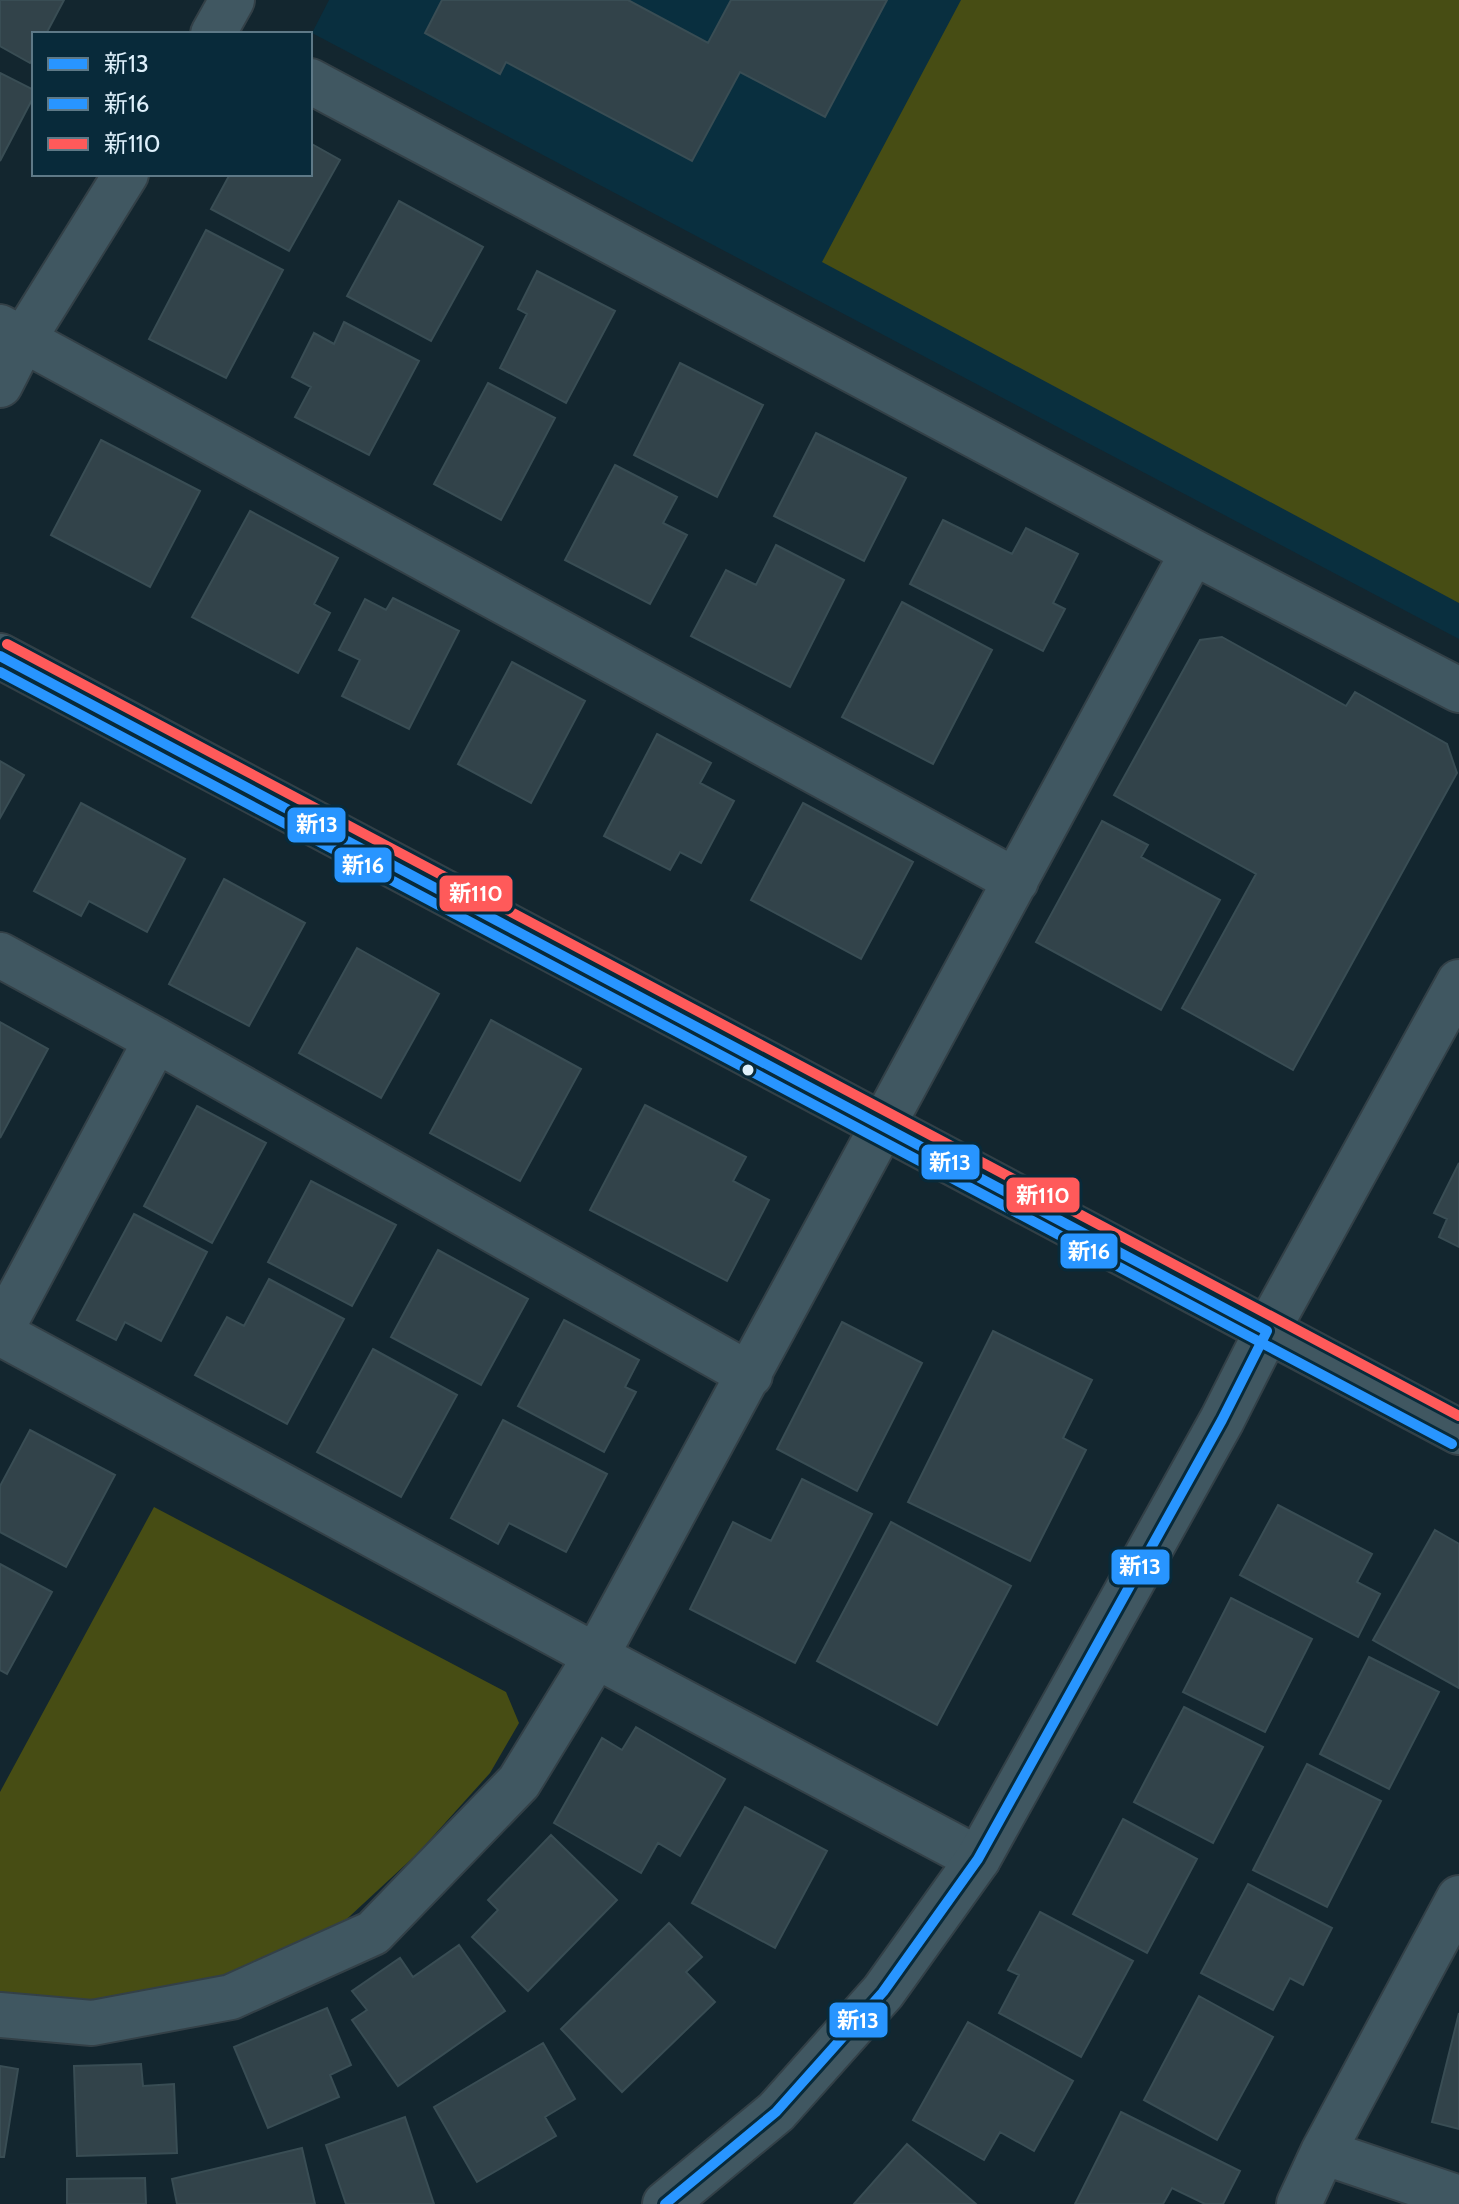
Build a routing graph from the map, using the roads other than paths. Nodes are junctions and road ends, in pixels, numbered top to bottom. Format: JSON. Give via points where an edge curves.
{"nodes":[{"id":1,"x":312,"y":82,"type":"edge"},
{"id":2,"x":125,"y":176,"type":"edge"},
{"id":3,"x":12,"y":333,"type":"edge"},
{"id":4,"x":0,"y":385,"type":"edge"},
{"id":5,"x":1193,"y":552,"type":"junction"},
{"id":6,"x":0,"y":656,"type":"edge"},
{"id":7,"x":1459,"y":690,"type":"edge"},
{"id":8,"x":1016,"y":881,"type":"junction"},
{"id":9,"x":0,"y":955,"type":"edge"},
{"id":10,"x":1459,"y":982,"type":"edge"},
{"id":11,"x":156,"y":1040,"type":"junction"},
{"id":12,"x":882,"y":1125,"type":"junction"},
{"id":13,"x":1267,"y":1331,"type":"junction"},
{"id":14,"x":0,"y":1332,"type":"edge"},
{"id":15,"x":750,"y":1375,"type":"junction"},
{"id":16,"x":1459,"y":1432,"type":"edge"},
{"id":17,"x":596,"y":1656,"type":"junction"},
{"id":18,"x":978,"y":1859,"type":"junction"},
{"id":19,"x":1459,"y":1898,"type":"edge"},
{"id":20,"x":0,"y":2015,"type":"edge"},
{"id":21,"x":1323,"y":2152,"type":"junction"},
{"id":22,"x":1459,"y":2198,"type":"edge"},
{"id":23,"x":665,"y":2204,"type":"edge"},
{"id":24,"x":1299,"y":2204,"type":"edge"}],
"edges":[{"from":1,"to":5,"type":"street"},
{"from":2,"to":3,"type":"street"},
{"from":3,"to":4,"type":"street"},
{"from":3,"to":8,"type":"street"},
{"from":5,"to":7,"type":"street"},
{"from":5,"to":8,"type":"street"},
{"from":6,"to":12,"type":"street"},
{"from":8,"to":12,"type":"street"},
{"from":9,"to":11,"type":"street"},
{"from":10,"to":13,"type":"street"},
{"from":11,"to":14,"type":"street"},
{"from":11,"to":15,"type":"street"},
{"from":12,"to":13,"type":"street"},
{"from":12,"to":15,"type":"street"},
{"from":13,"to":16,"type":"street"},
{"from":13,"to":18,"type":"street"},
{"from":14,"to":17,"type":"street"},
{"from":15,"to":17,"type":"street"},
{"from":17,"to":18,"type":"street"},
{"from":17,"to":20,"type":"street","via":[[519,1782],[373,1933],[231,1997],[92,2023]]},
{"from":18,"to":23,"type":"street","via":[[883,1992],[776,2112]]},
{"from":19,"to":21,"type":"street"},
{"from":21,"to":22,"type":"street"},
{"from":21,"to":24,"type":"street"}]}
